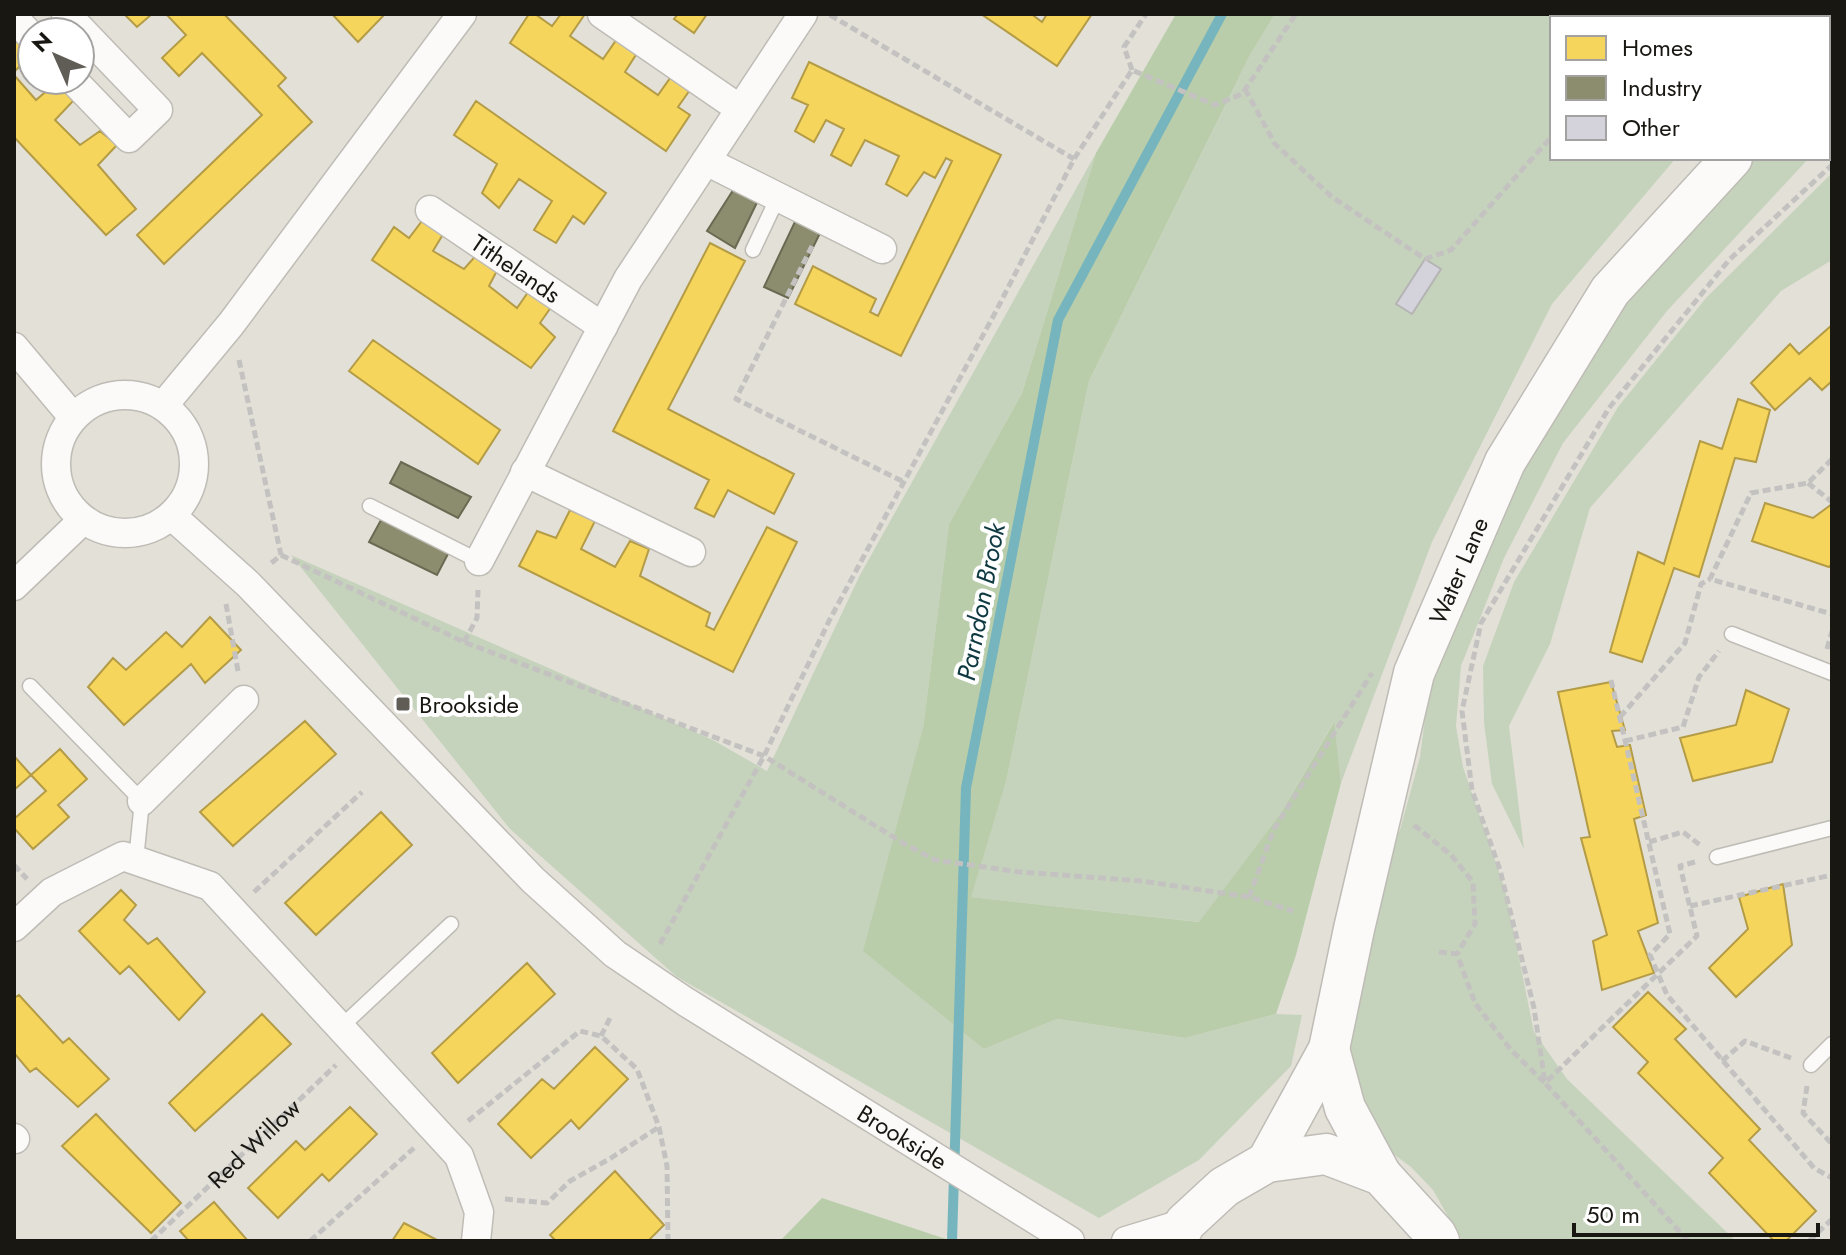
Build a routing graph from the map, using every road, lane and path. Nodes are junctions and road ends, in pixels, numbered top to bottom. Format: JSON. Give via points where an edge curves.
{"nodes":[{"id":1,"x":462,"y":14,"type":"edge"},
{"id":2,"x":602,"y":14,"type":"edge"},
{"id":3,"x":803,"y":14,"type":"edge"},
{"id":4,"x":828,"y":14,"type":"edge"},
{"id":5,"x":1146,"y":14,"type":"edge"},
{"id":6,"x":1296,"y":14,"type":"edge"},
{"id":7,"x":96,"y":45,"type":"edge"},
{"id":8,"x":1132,"y":70,"type":"junction"},
{"id":9,"x":1245,"y":89,"type":"junction"},
{"id":10,"x":88,"y":96,"type":"edge"},
{"id":11,"x":740,"y":109,"type":"junction"},
{"id":12,"x":1550,"y":138,"type":"edge"},
{"id":13,"x":1074,"y":159,"type":"junction"},
{"id":14,"x":1730,"y":160,"type":"edge"},
{"id":15,"x":706,"y":161,"type":"junction"},
{"id":16,"x":1832,"y":165,"type":"edge"},
{"id":17,"x":778,"y":197,"type":"junction"},
{"id":18,"x":430,"y":210,"type":"dead end"},
{"id":19,"x":825,"y":220,"type":"junction"},
{"id":20,"x":882,"y":249,"type":"dead end"},
{"id":21,"x":753,"y":250,"type":"dead end"},
{"id":22,"x":231,"y":324,"type":"junction"},
{"id":23,"x":603,"y":327,"type":"junction"},
{"id":24,"x":14,"y":347,"type":"edge"},
{"id":25,"x":163,"y":406,"type":"junction"},
{"id":26,"x":73,"y":417,"type":"junction"},
{"id":27,"x":1832,"y":459,"type":"edge"},
{"id":28,"x":525,"y":472,"type":"junction"},
{"id":29,"x":904,"y":482,"type":"junction"},
{"id":30,"x":1808,"y":483,"type":"junction"},
{"id":31,"x":1832,"y":502,"type":"edge"},
{"id":32,"x":370,"y":506,"type":"dead end"},
{"id":33,"x":172,"y":516,"type":"junction"},
{"id":34,"x":83,"y":520,"type":"junction"},
{"id":35,"x":691,"y":552,"type":"dead end"},
{"id":36,"x":281,"y":555,"type":"junction"},
{"id":37,"x":479,"y":561,"type":"junction"},
{"id":38,"x":1710,"y":579,"type":"junction"},
{"id":39,"x":248,"y":584,"type":"junction"},
{"id":40,"x":14,"y":586,"type":"edge"},
{"id":41,"x":1832,"y":614,"type":"edge"},
{"id":42,"x":1732,"y":634,"type":"joint"},
{"id":43,"x":464,"y":642,"type":"junction"},
{"id":44,"x":1372,"y":673,"type":"dead end"},
{"id":45,"x":1832,"y":673,"type":"edge"},
{"id":46,"x":1611,"y":680,"type":"dead end"},
{"id":47,"x":30,"y":686,"type":"dead end"},
{"id":48,"x":244,"y":700,"type":"joint"},
{"id":49,"x":1620,"y":717,"type":"junction"},
{"id":50,"x":1625,"y":741,"type":"junction"},
{"id":51,"x":764,"y":756,"type":"junction"},
{"id":52,"x":362,"y":792,"type":"dead end"},
{"id":53,"x":142,"y":801,"type":"junction"},
{"id":54,"x":1408,"y":821,"type":"dead end"},
{"id":55,"x":1832,"y":828,"type":"edge"},
{"id":56,"x":1649,"y":842,"type":"junction"},
{"id":57,"x":1717,"y":857,"type":"junction"},
{"id":58,"x":136,"y":860,"type":"junction"},
{"id":59,"x":1832,"y":875,"type":"edge"},
{"id":60,"x":1249,"y":897,"type":"junction"},
{"id":61,"x":1690,"y":906,"type":"junction"},
{"id":62,"x":233,"y":911,"type":"junction"},
{"id":63,"x":1293,"y":911,"type":"dead end"},
{"id":64,"x":451,"y":924,"type":"dead end"},
{"id":65,"x":14,"y":927,"type":"edge"},
{"id":66,"x":660,"y":944,"type":"dead end"},
{"id":67,"x":1439,"y":952,"type":"dead end"},
{"id":68,"x":1457,"y":954,"type":"junction"},
{"id":69,"x":1658,"y":974,"type":"junction"},
{"id":70,"x":611,"y":1016,"type":"dead end"},
{"id":71,"x":349,"y":1036,"type":"junction"},
{"id":72,"x":601,"y":1036,"type":"junction"},
{"id":73,"x":1832,"y":1044,"type":"edge"},
{"id":74,"x":1329,"y":1049,"type":"junction"},
{"id":75,"x":1722,"y":1061,"type":"junction"},
{"id":76,"x":1811,"y":1065,"type":"junction"},
{"id":77,"x":1545,"y":1083,"type":"junction"},
{"id":78,"x":659,"y":1127,"type":"junction"},
{"id":79,"x":440,"y":1135,"type":"junction"},
{"id":80,"x":1832,"y":1144,"type":"edge"},
{"id":81,"x":1267,"y":1162,"type":"junction"},
{"id":82,"x":1381,"y":1175,"type":"junction"},
{"id":83,"x":1832,"y":1178,"type":"edge"},
{"id":84,"x":474,"y":1197,"type":"junction"},
{"id":85,"x":1832,"y":1219,"type":"edge"},
{"id":86,"x":1180,"y":1232,"type":"edge"},
{"id":87,"x":151,"y":1241,"type":"edge"},
{"id":88,"x":310,"y":1241,"type":"edge"},
{"id":89,"x":476,"y":1241,"type":"edge"},
{"id":90,"x":668,"y":1241,"type":"edge"},
{"id":91,"x":1070,"y":1241,"type":"edge"},
{"id":92,"x":1126,"y":1241,"type":"edge"},
{"id":93,"x":1439,"y":1241,"type":"edge"},
{"id":94,"x":1688,"y":1241,"type":"edge"},
{"id":95,"x":1809,"y":1241,"type":"edge"}],
"edges":[{"from":1,"to":22,"type":"street"},
{"from":2,"to":11,"type":"street"},
{"from":3,"to":11,"type":"street"},
{"from":4,"to":13,"type":"path"},
{"from":5,"to":8,"type":"path","via":[[1124,47]]},
{"from":6,"to":9,"type":"path"},
{"from":7,"to":10,"type":"street","via":[[158,110],[129,138]]},
{"from":8,"to":9,"type":"path","via":[[1215,105]]},
{"from":8,"to":13,"type":"path"},
{"from":9,"to":12,"type":"path","via":[[1275,144],[1332,197],[1425,259],[1451,250]]},
{"from":11,"to":15,"type":"street"},
{"from":13,"to":29,"type":"path"},
{"from":14,"to":74,"type":"main road","name":"Water Lane","via":[[1610,291],[1505,462],[1414,673]]},
{"from":15,"to":17,"type":"street"},
{"from":15,"to":23,"type":"street","via":[[628,279]]},
{"from":16,"to":77,"type":"path","via":[[1729,260],[1609,408],[1481,623],[1462,711],[1472,790],[1500,870],[1534,1008]]},
{"from":17,"to":19,"type":"street"},
{"from":17,"to":21,"type":"lane"},
{"from":18,"to":23,"type":"street","name":"Tithelands"},
{"from":19,"to":20,"type":"street"},
{"from":19,"to":29,"type":"path","via":[[736,399]]},
{"from":22,"to":25,"type":"street"},
{"from":22,"to":36,"type":"path"},
{"from":23,"to":28,"type":"street"},
{"from":24,"to":26,"type":"street"},
{"from":25,"to":26,"type":"street","via":[[145,397],[106,396]]},
{"from":25,"to":33,"type":"street","via":[[190,438],[194,458],[193,480]]},
{"from":26,"to":34,"type":"street","via":[[60,437],[57,482]]},
{"from":27,"to":30,"type":"path"},
{"from":28,"to":35,"type":"street"},
{"from":28,"to":37,"type":"street"},
{"from":29,"to":51,"type":"path"},
{"from":30,"to":31,"type":"path"},
{"from":30,"to":38,"type":"path","via":[[1751,493]]},
{"from":32,"to":37,"type":"lane"},
{"from":33,"to":34,"type":"street","via":[[152,529],[128,534],[104,531]]},
{"from":33,"to":39,"type":"street","name":"Brookside"},
{"from":34,"to":40,"type":"street"},
{"from":36,"to":39,"type":"path"},
{"from":36,"to":43,"type":"path"},
{"from":37,"to":43,"type":"path","via":[[477,618]]},
{"from":38,"to":41,"type":"path"},
{"from":38,"to":49,"type":"path","via":[[1701,584],[1685,643]]},
{"from":39,"to":48,"type":"path","via":[[224,605]]},
{"from":39,"to":91,"type":"street","name":"Brookside","via":[[533,880],[615,954]]},
{"from":42,"to":45,"type":"lane"},
{"from":42,"to":50,"type":"path","via":[[1699,677],[1683,727]]},
{"from":43,"to":51,"type":"path"},
{"from":44,"to":60,"type":"path","via":[[1274,829]]},
{"from":46,"to":49,"type":"path"},
{"from":47,"to":53,"type":"lane"},
{"from":48,"to":53,"type":"street"},
{"from":49,"to":50,"type":"path"},
{"from":50,"to":56,"type":"path"},
{"from":51,"to":60,"type":"path","via":[[935,860]]},
{"from":51,"to":66,"type":"path"},
{"from":52,"to":62,"type":"path"},
{"from":53,"to":58,"type":"lane"},
{"from":54,"to":68,"type":"path","via":[[1451,855],[1473,882],[1475,924]]},
{"from":55,"to":57,"type":"lane"},
{"from":56,"to":57,"type":"path","via":[[1683,832]]},
{"from":56,"to":69,"type":"path","via":[[1670,934],[1650,955]]},
{"from":57,"to":61,"type":"path","via":[[1680,866]]},
{"from":58,"to":62,"type":"street","via":[[210,886]]},
{"from":58,"to":65,"type":"street","via":[[123,856],[52,892]]},
{"from":59,"to":61,"type":"path"},
{"from":60,"to":63,"type":"path"},
{"from":61,"to":69,"type":"path","via":[[1697,936]]},
{"from":62,"to":71,"type":"street"},
{"from":64,"to":71,"type":"lane"},
{"from":67,"to":68,"type":"path"},
{"from":68,"to":77,"type":"path","via":[[1475,1003]]},
{"from":69,"to":75,"type":"path","via":[[1667,995]]},
{"from":69,"to":77,"type":"path"},
{"from":70,"to":72,"type":"path"},
{"from":71,"to":79,"type":"street"},
{"from":71,"to":87,"type":"path","name":"Red Willow"},
{"from":72,"to":78,"type":"path","via":[[637,1069]]},
{"from":72,"to":79,"type":"path","via":[[580,1031]]},
{"from":73,"to":76,"type":"lane"},
{"from":74,"to":81,"type":"main road","name":"Water Lane"},
{"from":74,"to":82,"type":"main road","name":"Water Lane","via":[[1345,1108]]},
{"from":75,"to":76,"type":"path","via":[[1745,1041]]},
{"from":75,"to":83,"type":"path","via":[[1814,1168]]},
{"from":76,"to":80,"type":"path","via":[[1803,1113]]},
{"from":77,"to":94,"type":"path"},
{"from":78,"to":84,"type":"path","via":[[570,1181],[547,1203]]},
{"from":78,"to":90,"type":"path","via":[[667,1166]]},
{"from":79,"to":84,"type":"street","via":[[459,1156]]},
{"from":79,"to":88,"type":"path"},
{"from":81,"to":82,"type":"main road","via":[[1326,1154]]},
{"from":81,"to":86,"type":"main road","via":[[1224,1187]]},
{"from":82,"to":93,"type":"main road"},
{"from":84,"to":89,"type":"street","via":[[479,1212]]},
{"from":85,"to":95,"type":"path"},
{"from":86,"to":92,"type":"street"}]}
